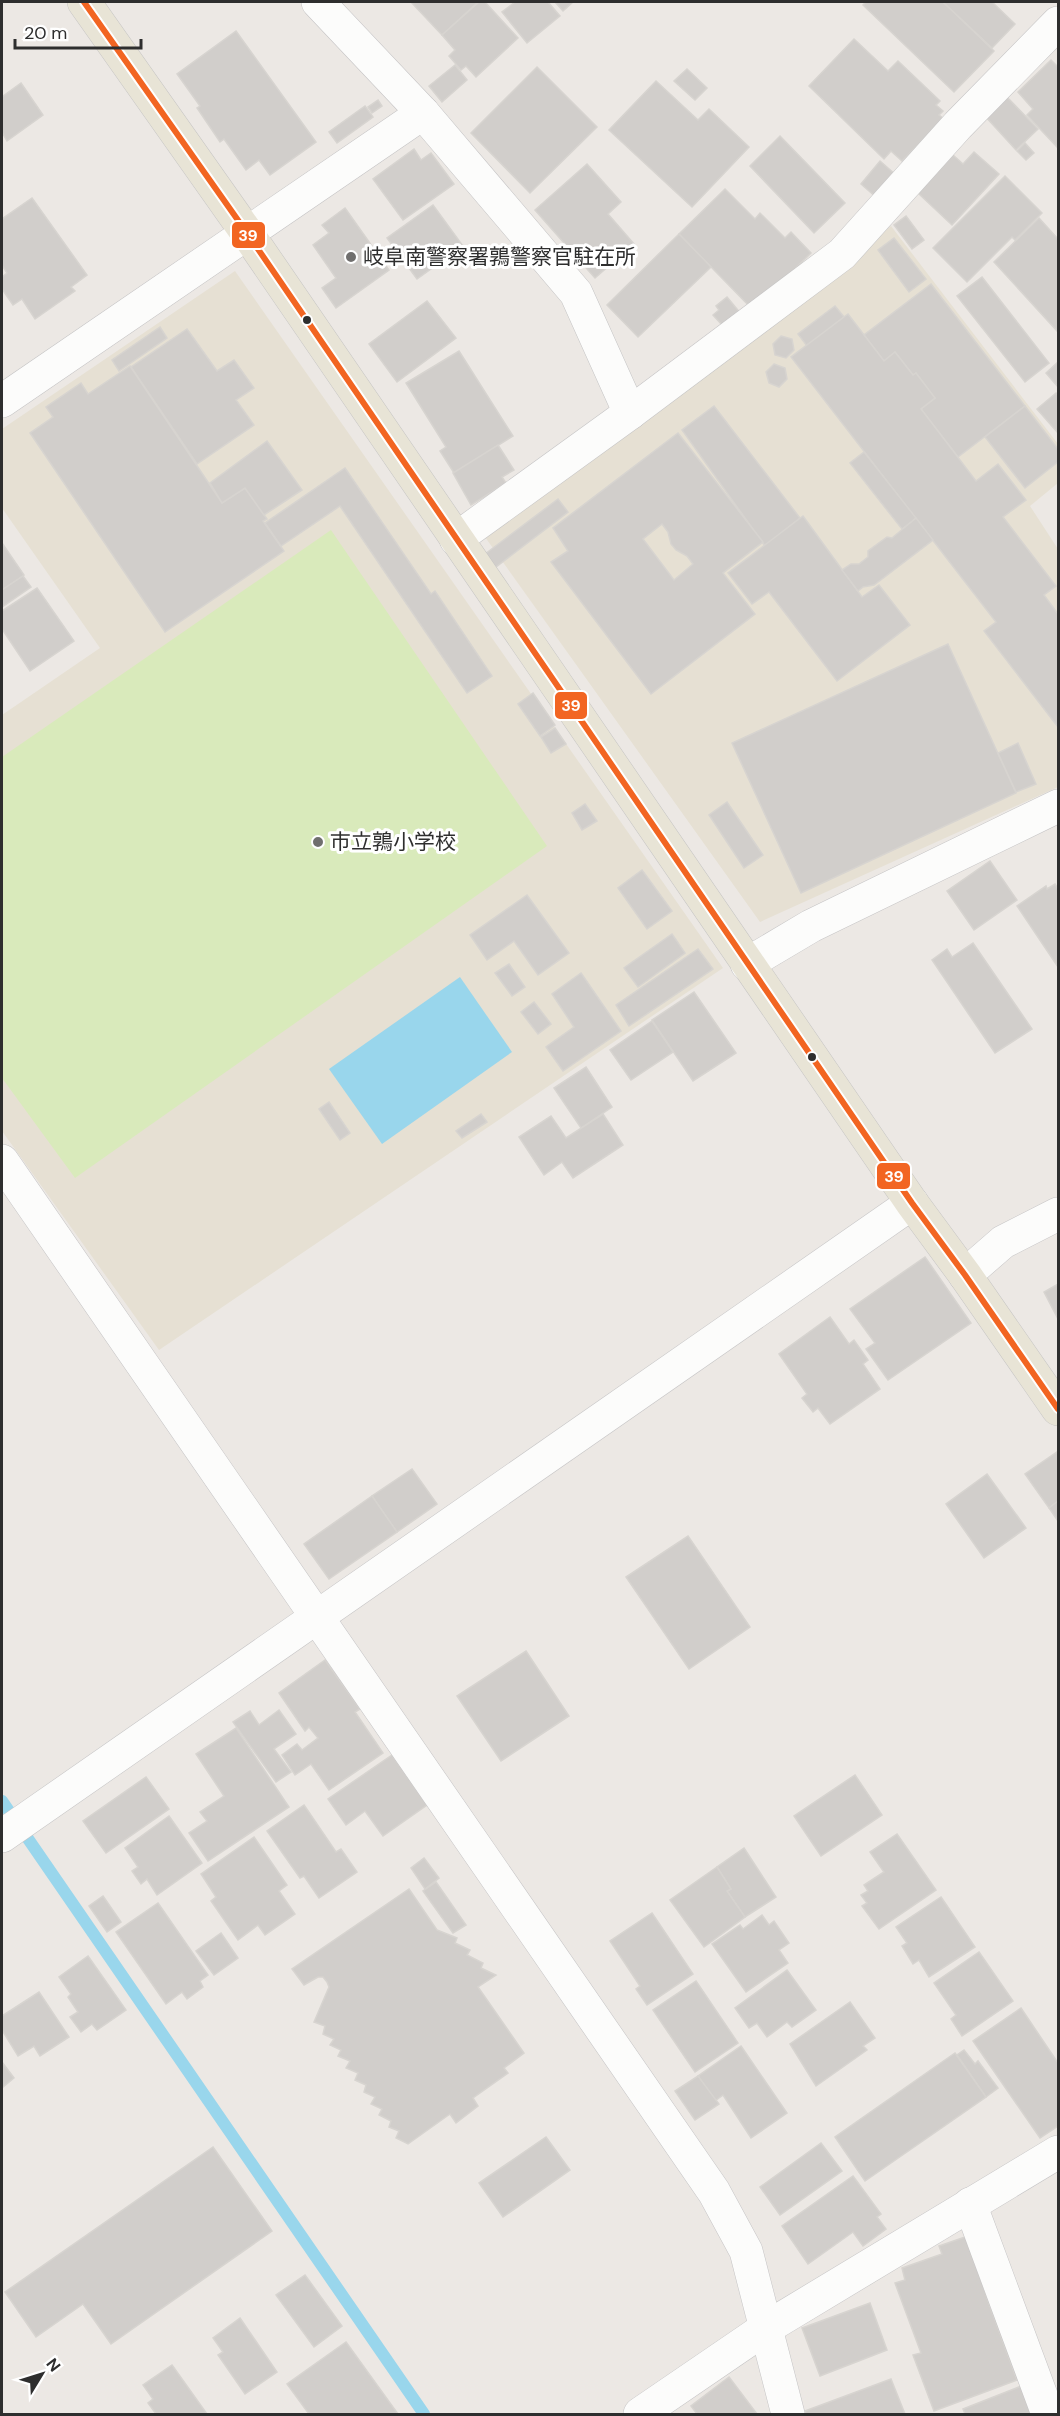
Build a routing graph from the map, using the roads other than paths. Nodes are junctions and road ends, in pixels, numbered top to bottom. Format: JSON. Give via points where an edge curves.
{"nodes":[{"id":1,"x":84,"y":2,"type":"edge"},
{"id":2,"x":318,"y":2,"type":"edge"},
{"id":3,"x":1059,"y":23,"type":"edge"},
{"id":4,"x":423,"y":113,"type":"junction"},
{"id":5,"x":247,"y":233,"type":"junction"},
{"id":6,"x":2,"y":401,"type":"edge"},
{"id":7,"x":630,"y":413,"type":"junction"},
{"id":8,"x":456,"y":539,"type":"junction"},
{"id":9,"x":1059,"y":806,"type":"edge"},
{"id":10,"x":747,"y":964,"type":"junction"},
{"id":11,"x":2,"y":1161,"type":"edge"},
{"id":12,"x":912,"y":1203,"type":"junction"},
{"id":13,"x":1059,"y":1214,"type":"edge"},
{"id":14,"x":965,"y":1275,"type":"junction"},
{"id":15,"x":1059,"y":1409,"type":"edge"},
{"id":16,"x":317,"y":1616,"type":"junction"},
{"id":17,"x":2,"y":1836,"type":"edge"},
{"id":18,"x":1059,"y":2152,"type":"edge"},
{"id":19,"x":970,"y":2204,"type":"junction"},
{"id":20,"x":766,"y":2328,"type":"junction"},
{"id":21,"x":640,"y":2415,"type":"edge"},
{"id":22,"x":788,"y":2415,"type":"edge"},
{"id":23,"x":1048,"y":2415,"type":"edge"}],
"edges":[{"from":1,"to":5,"type":"main road"},
{"from":2,"to":4,"type":"street"},
{"from":3,"to":7,"type":"street","via":[[958,125],[842,254]]},
{"from":4,"to":5,"type":"street"},
{"from":4,"to":7,"type":"street","via":[[576,293]]},
{"from":5,"to":6,"type":"street"},
{"from":5,"to":8,"type":"main road"},
{"from":7,"to":8,"type":"street"},
{"from":8,"to":10,"type":"main road"},
{"from":9,"to":10,"type":"street","via":[[811,926]]},
{"from":10,"to":12,"type":"main road"},
{"from":11,"to":16,"type":"street"},
{"from":12,"to":14,"type":"main road"},
{"from":12,"to":16,"type":"street"},
{"from":13,"to":14,"type":"street","via":[[1004,1242]]},
{"from":14,"to":15,"type":"main road"},
{"from":16,"to":17,"type":"street"},
{"from":16,"to":20,"type":"street","via":[[714,2192],[746,2252]]},
{"from":18,"to":19,"type":"street"},
{"from":19,"to":20,"type":"street"},
{"from":19,"to":23,"type":"street"},
{"from":20,"to":21,"type":"street"},
{"from":20,"to":22,"type":"street"}]}
